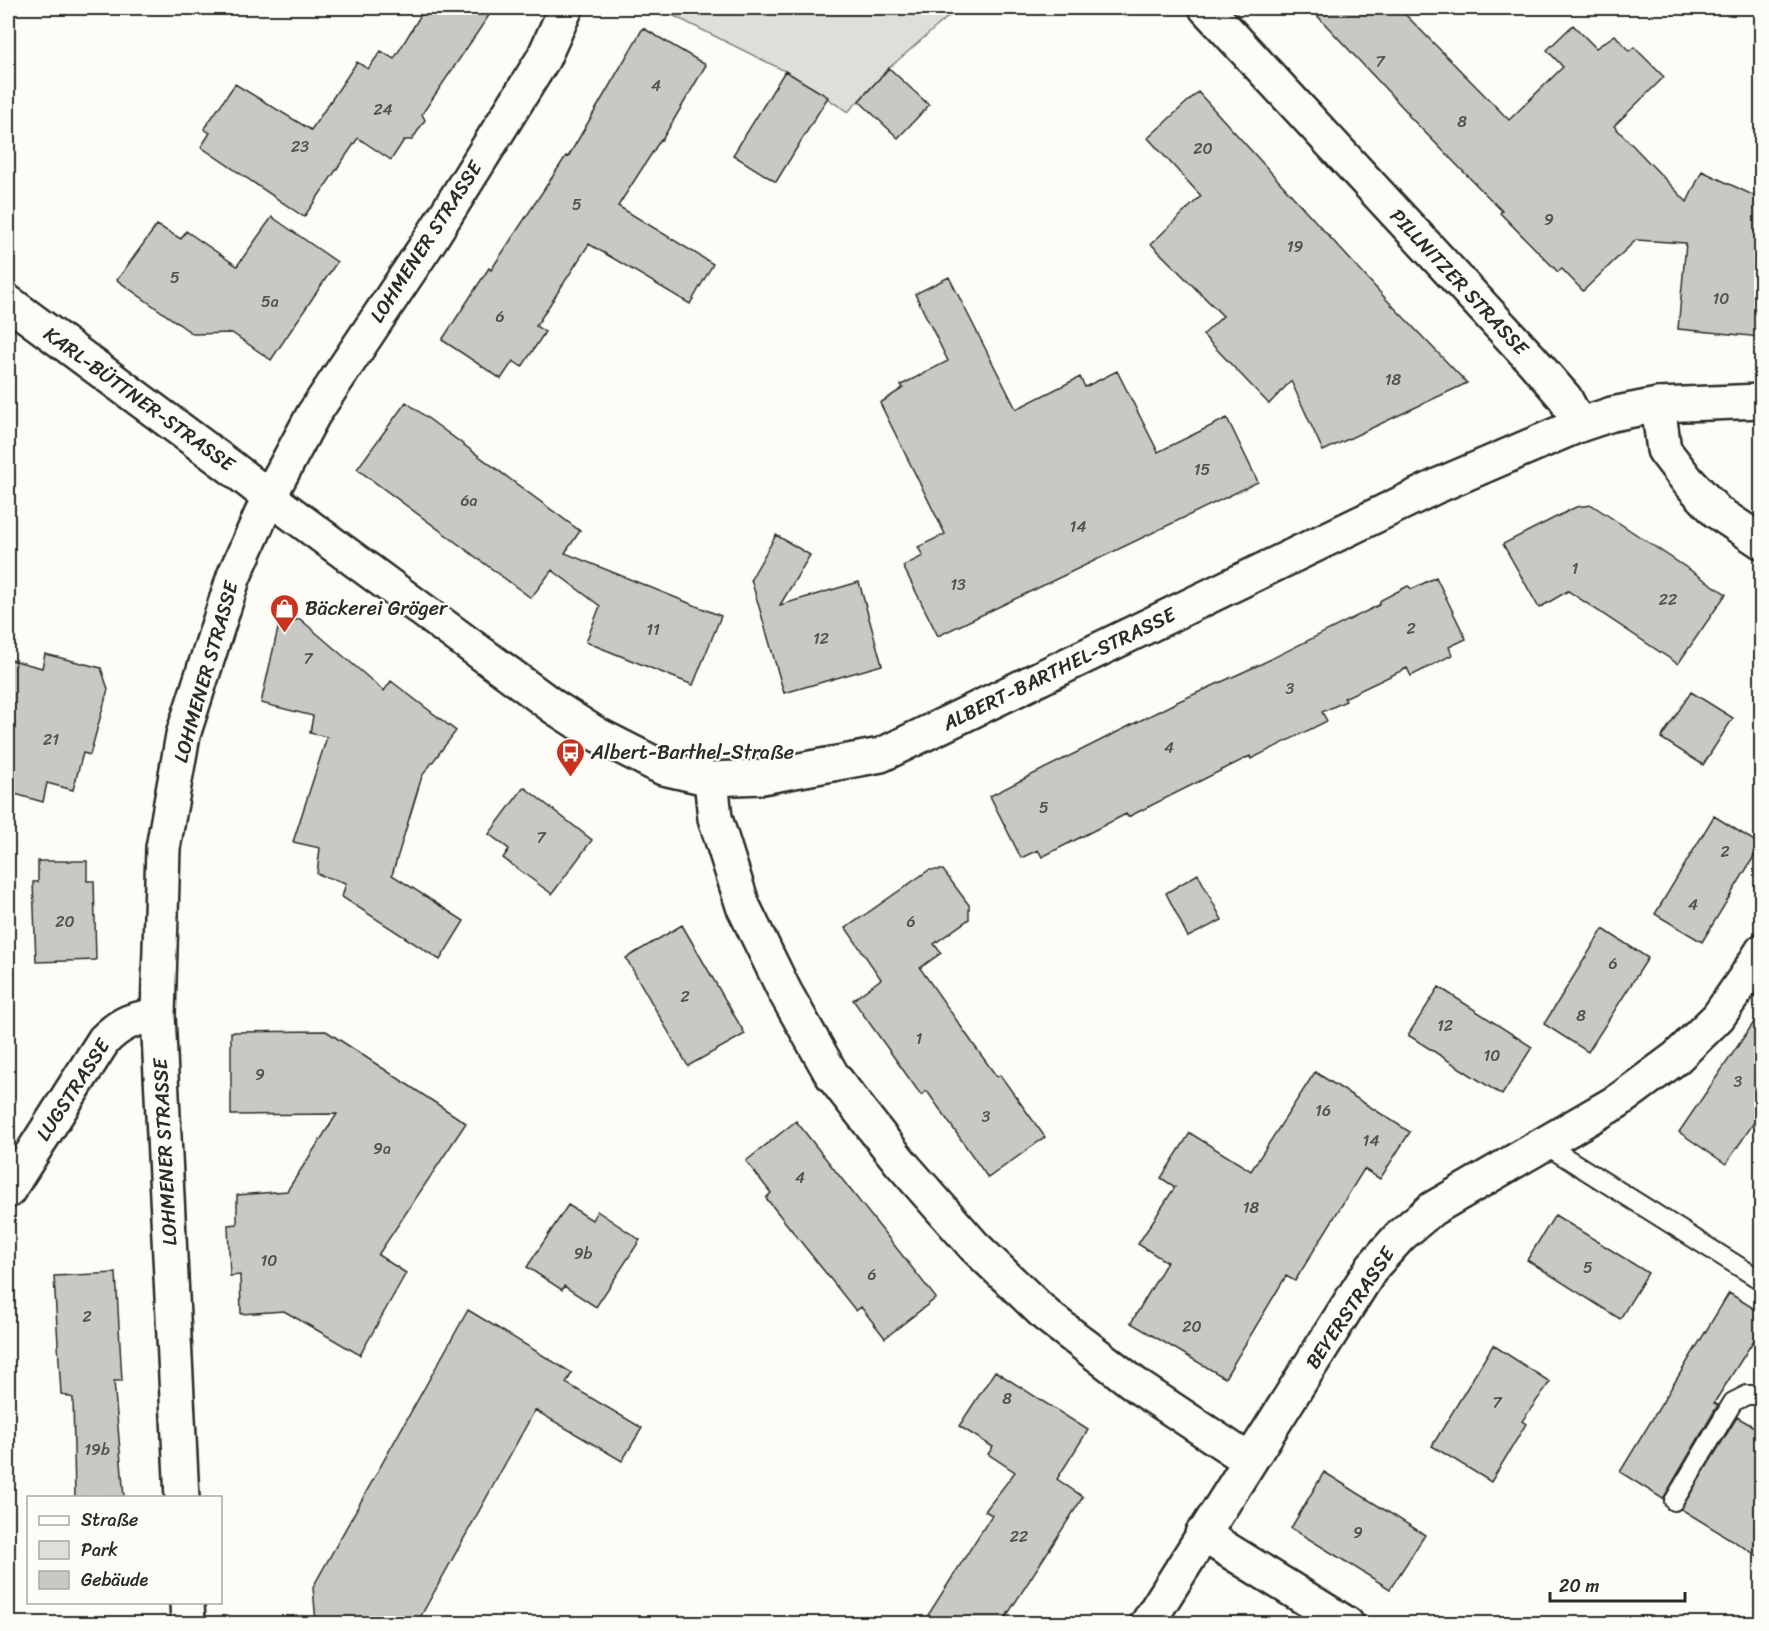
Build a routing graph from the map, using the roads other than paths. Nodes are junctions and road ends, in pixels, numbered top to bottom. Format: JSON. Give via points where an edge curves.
{"nodes":[{"id":1,"x":566,"y":8,"type":"edge"},
{"id":2,"x":1206,"y":8,"type":"edge"},
{"id":3,"x":8,"y":302,"type":"edge"},
{"id":4,"x":1761,"y":401,"type":"edge"},
{"id":5,"x":1658,"y":405,"type":"junction"},
{"id":6,"x":1579,"y":425,"type":"junction"},
{"id":7,"x":269,"y":497,"type":"junction"},
{"id":8,"x":1761,"y":542,"type":"edge"},
{"id":9,"x":711,"y":779,"type":"junction"},
{"id":10,"x":1761,"y":951,"type":"edge"},
{"id":11,"x":158,"y":1015,"type":"junction"},
{"id":12,"x":1544,"y":1144,"type":"junction"},
{"id":13,"x":8,"y":1191,"type":"edge"},
{"id":14,"x":1761,"y":1281,"type":"edge"},
{"id":15,"x":1761,"y":1395,"type":"edge"},
{"id":16,"x":1250,"y":1461,"type":"junction"},
{"id":17,"x":182,"y":1496,"type":"edge"},
{"id":18,"x":1674,"y":1501,"type":"dead end"},
{"id":19,"x":1202,"y":1534,"type":"junction"},
{"id":20,"x":187,"y":1604,"type":"edge"},
{"id":21,"x":188,"y":1623,"type":"edge"},
{"id":22,"x":1147,"y":1623,"type":"edge"},
{"id":23,"x":1347,"y":1623,"type":"edge"}],
"edges":[{"from":1,"to":7,"type":"street","name":"LOHMENER STRASSE","via":[[543,59],[430,240],[313,415]]},
{"from":2,"to":6,"type":"street","name":"PILLNITZER STRASSE","via":[[1532,360],[1565,398]]},
{"from":3,"to":7,"type":"street","name":"KARL-BÜTTNER-STRASSE"},
{"from":4,"to":5,"type":"street"},
{"from":5,"to":6,"type":"street"},
{"from":5,"to":8,"type":"street","via":[[1664,450],[1717,512]]},
{"from":6,"to":9,"type":"street","name":"ALBERT-BARTHEL-STRASSE","via":[[1437,486],[881,755],[762,777]]},
{"from":7,"to":9,"type":"street","name":"ALBERT-BARTHEL-STRASSE","via":[[525,687],[596,734],[663,768]]},
{"from":7,"to":11,"type":"street","name":"LOHMENER STRASSE","via":[[234,576],[183,735],[163,848]]},
{"from":9,"to":16,"type":"street","via":[[715,818],[743,906],[832,1075],[900,1162],[974,1246],[1047,1316],[1140,1388]]},
{"from":10,"to":12,"type":"street","name":"BEYERSTRASSE","via":[[1718,1017],[1676,1058],[1618,1101]]},
{"from":11,"to":13,"type":"street","name":"LUGSTRASSE","via":[[131,1020],[104,1040]]},
{"from":11,"to":17,"type":"street","name":"LOHMENER STRASSE"},
{"from":12,"to":14,"type":"lane"},
{"from":12,"to":16,"type":"street","name":"BEYERSTRASSE","via":[[1432,1209],[1401,1235],[1373,1266]]},
{"from":15,"to":18,"type":"lane","via":[[1747,1395],[1733,1402]]},
{"from":16,"to":19,"type":"street","name":"BEYERSTRASSE"},
{"from":19,"to":22,"type":"street","name":"BEYERSTRASSE"},
{"from":19,"to":23,"type":"street"},
{"from":20,"to":21,"type":"street"}]}
